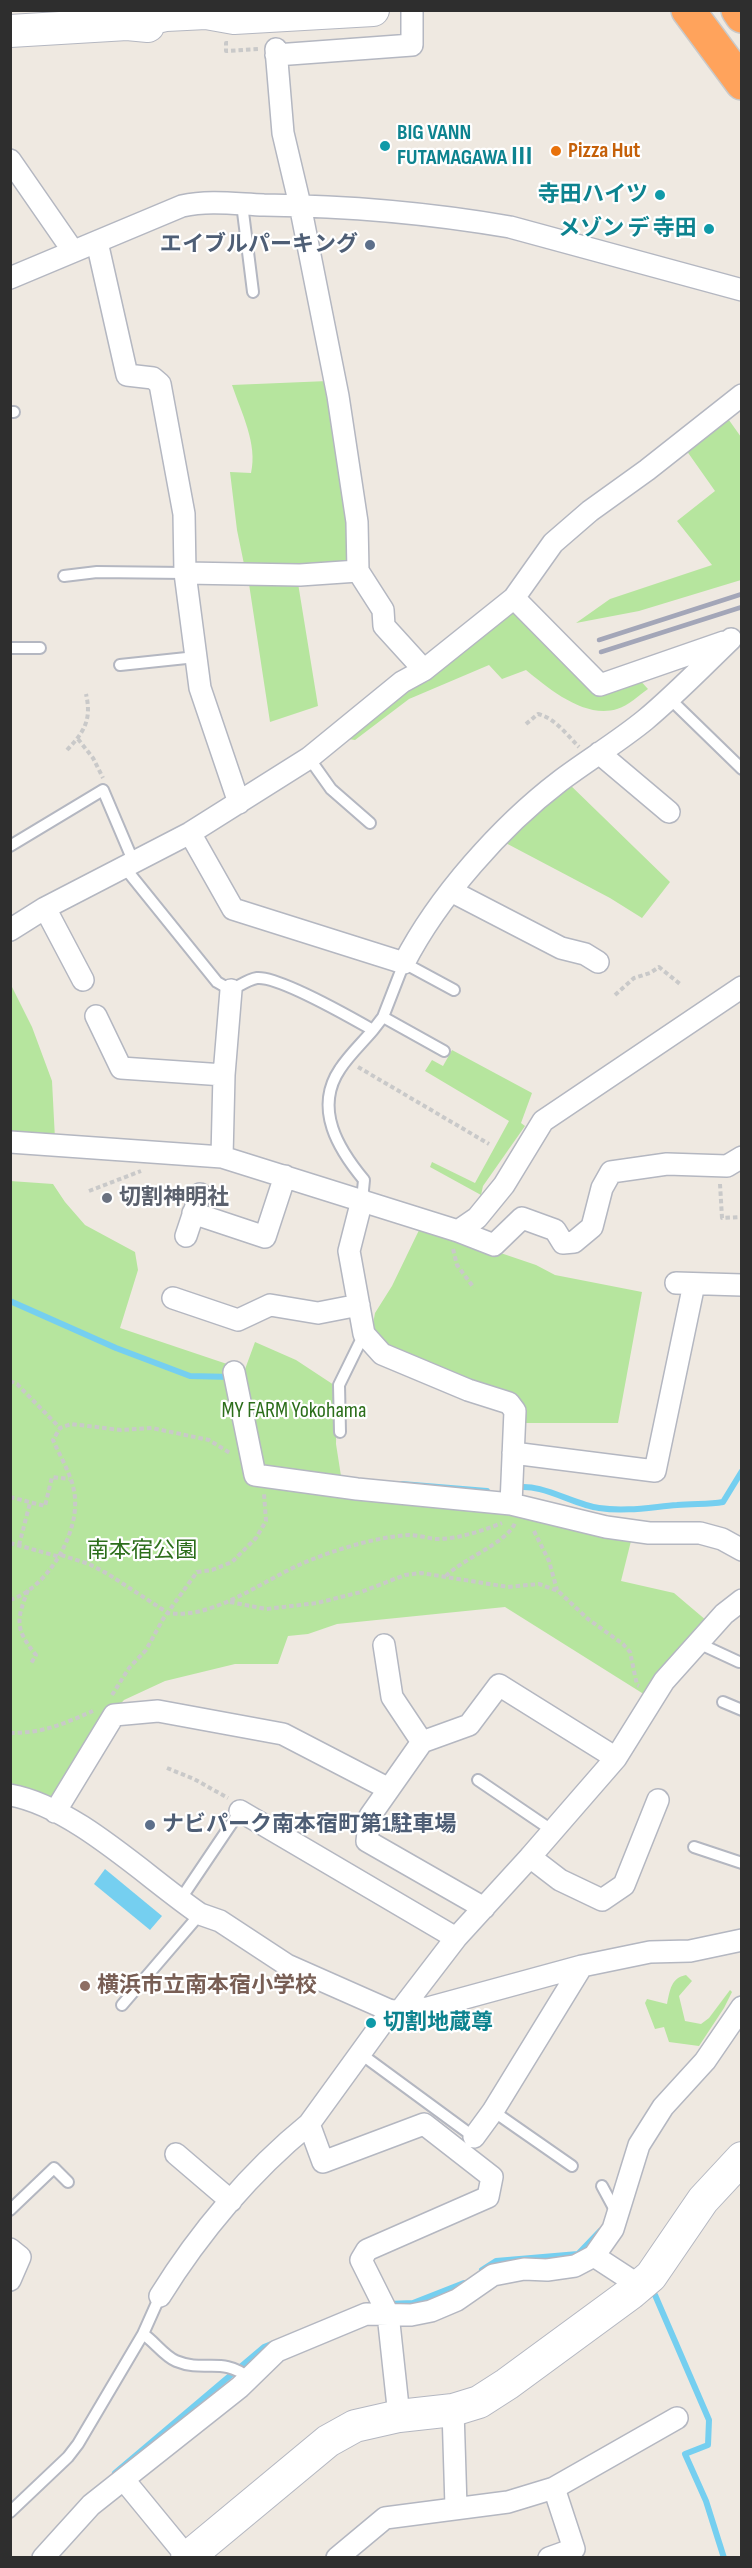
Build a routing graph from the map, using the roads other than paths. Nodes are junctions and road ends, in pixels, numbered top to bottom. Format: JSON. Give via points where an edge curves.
{"nodes":[{"id":1,"x":373,"y":10,"type":"edge"},
{"id":2,"x":412,"y":10,"type":"edge"},
{"id":3,"x":688,"y":10,"type":"edge"},
{"id":4,"x":738,"y":10,"type":"edge"},
{"id":5,"x":741,"y":16,"type":"edge"},
{"id":6,"x":240,"y":22,"type":"edge"},
{"id":7,"x":10,"y":31,"type":"edge"},
{"id":8,"x":741,"y":83,"type":"edge"},
{"id":9,"x":10,"y":160,"type":"edge"},
{"id":10,"x":242,"y":204,"type":"junction"},
{"id":11,"x":300,"y":205,"type":"junction"},
{"id":12,"x":97,"y":242,"type":"junction"},
{"id":13,"x":73,"y":251,"type":"junction"},
{"id":14,"x":10,"y":278,"type":"edge"},
{"id":15,"x":741,"y":290,"type":"edge"},
{"id":16,"x":253,"y":292,"type":"dead end"},
{"id":17,"x":741,"y":395,"type":"edge"},
{"id":18,"x":358,"y":571,"type":"junction"},
{"id":19,"x":186,"y":573,"type":"junction"},
{"id":20,"x":64,"y":576,"type":"dead end"},
{"id":21,"x":514,"y":598,"type":"junction"},
{"id":22,"x":736,"y":638,"type":"edge"},
{"id":23,"x":10,"y":648,"type":"edge"},
{"id":24,"x":40,"y":648,"type":"dead end"},
{"id":25,"x":196,"y":657,"type":"junction"},
{"id":26,"x":120,"y":665,"type":"dead end"},
{"id":27,"x":424,"y":670,"type":"junction"},
{"id":28,"x":669,"y":698,"type":"junction"},
{"id":29,"x":595,"y":756,"type":"junction"},
{"id":30,"x":309,"y":758,"type":"junction"},
{"id":31,"x":741,"y":769,"type":"edge"},
{"id":32,"x":239,"y":803,"type":"junction"},
{"id":33,"x":669,"y":812,"type":"dead end"},
{"id":34,"x":370,"y":823,"type":"dead end"},
{"id":35,"x":190,"y":833,"type":"junction"},
{"id":36,"x":10,"y":846,"type":"edge"},
{"id":37,"x":130,"y":866,"type":"junction"},
{"id":38,"x":451,"y":891,"type":"junction"},
{"id":39,"x":45,"y":908,"type":"junction"},
{"id":40,"x":10,"y":930,"type":"edge"},
{"id":41,"x":598,"y":962,"type":"dead end"},
{"id":42,"x":404,"y":963,"type":"junction"},
{"id":43,"x":83,"y":980,"type":"dead end"},
{"id":44,"x":741,"y":987,"type":"edge"},
{"id":45,"x":231,"y":990,"type":"junction"},
{"id":46,"x":454,"y":990,"type":"dead end"},
{"id":47,"x":96,"y":1016,"type":"dead end"},
{"id":48,"x":383,"y":1017,"type":"junction"},
{"id":49,"x":373,"y":1030,"type":"junction"},
{"id":50,"x":444,"y":1050,"type":"dead end"},
{"id":51,"x":224,"y":1075,"type":"junction"},
{"id":52,"x":10,"y":1142,"type":"edge"},
{"id":53,"x":222,"y":1157,"type":"junction"},
{"id":54,"x":741,"y":1157,"type":"edge"},
{"id":55,"x":285,"y":1176,"type":"junction"},
{"id":56,"x":362,"y":1200,"type":"junction"},
{"id":57,"x":458,"y":1231,"type":"junction"},
{"id":58,"x":186,"y":1236,"type":"dead end"},
{"id":59,"x":741,"y":1285,"type":"edge"},
{"id":60,"x":173,"y":1298,"type":"dead end"},
{"id":61,"x":359,"y":1305,"type":"junction"},
{"id":62,"x":364,"y":1334,"type":"junction"},
{"id":63,"x":234,"y":1372,"type":"dead end"},
{"id":64,"x":340,"y":1432,"type":"dead end"},
{"id":65,"x":513,"y":1453,"type":"junction"},
{"id":66,"x":514,"y":1511,"type":"junction"},
{"id":67,"x":741,"y":1550,"type":"edge"},
{"id":68,"x":741,"y":1600,"type":"edge"},
{"id":69,"x":698,"y":1643,"type":"junction"},
{"id":70,"x":384,"y":1645,"type":"dead end"},
{"id":71,"x":739,"y":1662,"type":"dead end"},
{"id":72,"x":723,"y":1702,"type":"dead end"},
{"id":73,"x":741,"y":1710,"type":"edge"},
{"id":74,"x":422,"y":1742,"type":"junction"},
{"id":75,"x":616,"y":1758,"type":"junction"},
{"id":76,"x":478,"y":1780,"type":"dead end"},
{"id":77,"x":389,"y":1789,"type":"junction"},
{"id":78,"x":10,"y":1795,"type":"edge"},
{"id":79,"x":658,"y":1800,"type":"dead end"},
{"id":80,"x":240,"y":1811,"type":"joint"},
{"id":81,"x":55,"y":1812,"type":"junction"},
{"id":82,"x":553,"y":1831,"type":"junction"},
{"id":83,"x":694,"y":1847,"type":"dead end"},
{"id":84,"x":530,"y":1857,"type":"junction"},
{"id":85,"x":741,"y":1863,"type":"edge"},
{"id":86,"x":180,"y":1900,"type":"junction"},
{"id":87,"x":484,"y":1908,"type":"junction"},
{"id":88,"x":200,"y":1914,"type":"junction"},
{"id":89,"x":456,"y":1938,"type":"junction"},
{"id":90,"x":741,"y":1940,"type":"edge"},
{"id":91,"x":582,"y":1966,"type":"junction"},
{"id":92,"x":122,"y":2005,"type":"dead end"},
{"id":93,"x":741,"y":2007,"type":"edge"},
{"id":94,"x":395,"y":2011,"type":"junction"},
{"id":95,"x":361,"y":2054,"type":"junction"},
{"id":96,"x":493,"y":2111,"type":"junction"},
{"id":97,"x":309,"y":2124,"type":"junction"},
{"id":98,"x":474,"y":2137,"type":"joint"},
{"id":99,"x":176,"y":2154,"type":"dead end"},
{"id":100,"x":741,"y":2158,"type":"edge"},
{"id":101,"x":572,"y":2166,"type":"dead end"},
{"id":102,"x":68,"y":2182,"type":"dead end"},
{"id":103,"x":604,"y":2188,"type":"dead end"},
{"id":104,"x":231,"y":2200,"type":"junction"},
{"id":105,"x":10,"y":2210,"type":"edge"},
{"id":106,"x":617,"y":2215,"type":"junction"},
{"id":107,"x":10,"y":2249,"type":"edge"},
{"id":108,"x":594,"y":2256,"type":"junction"},
{"id":109,"x":10,"y":2280,"type":"edge"},
{"id":110,"x":640,"y":2286,"type":"junction"},
{"id":111,"x":160,"y":2296,"type":"joint"},
{"id":112,"x":388,"y":2314,"type":"junction"},
{"id":113,"x":143,"y":2334,"type":"junction"},
{"id":114,"x":247,"y":2376,"type":"junction"},
{"id":115,"x":453,"y":2409,"type":"junction"},
{"id":116,"x":399,"y":2416,"type":"junction"},
{"id":117,"x":677,"y":2418,"type":"dead end"},
{"id":118,"x":124,"y":2480,"type":"junction"},
{"id":119,"x":554,"y":2488,"type":"junction"},
{"id":120,"x":456,"y":2507,"type":"junction"},
{"id":121,"x":10,"y":2512,"type":"edge"},
{"id":122,"x":188,"y":2557,"type":"edge"},
{"id":123,"x":43,"y":2558,"type":"edge"},
{"id":124,"x":337,"y":2558,"type":"edge"},
{"id":125,"x":549,"y":2558,"type":"edge"}],
"edges":[{"from":1,"to":6,"type":"street"},
{"from":2,"to":11,"type":"street","via":[[412,45],[276,52],[283,133]]},
{"from":3,"to":8,"type":"highway"},
{"from":4,"to":5,"type":"highway"},
{"from":6,"to":7,"type":"street","via":[[206,13],[166,15],[127,24]]},
{"from":9,"to":13,"type":"street"},
{"from":10,"to":11,"type":"street"},
{"from":10,"to":12,"type":"street","via":[[199,202],[182,206]]},
{"from":10,"to":16,"type":"lane"},
{"from":11,"to":15,"type":"street","via":[[510,227]]},
{"from":11,"to":18,"type":"street","via":[[338,396],[357,522]]},
{"from":12,"to":13,"type":"street"},
{"from":12,"to":19,"type":"street","via":[[128,375],[153,378],[160,384],[184,514]]},
{"from":13,"to":14,"type":"street"},
{"from":17,"to":21,"type":"street","via":[[553,543]]},
{"from":18,"to":19,"type":"street","via":[[300,576]]},
{"from":18,"to":27,"type":"street","via":[[383,610],[384,626]]},
{"from":19,"to":20,"type":"lane","via":[[97,572]]},
{"from":19,"to":25,"type":"street"},
{"from":21,"to":22,"type":"street","via":[[600,685]]},
{"from":21,"to":27,"type":"street"},
{"from":22,"to":28,"type":"street"},
{"from":23,"to":24,"type":"lane"},
{"from":25,"to":26,"type":"lane"},
{"from":25,"to":32,"type":"street","via":[[204,706]]},
{"from":27,"to":30,"type":"street","via":[[402,682]]},
{"from":28,"to":29,"type":"street"},
{"from":28,"to":31,"type":"lane"},
{"from":29,"to":33,"type":"street"},
{"from":29,"to":38,"type":"street","via":[[512,822]]},
{"from":30,"to":32,"type":"street"},
{"from":30,"to":34,"type":"lane","via":[[331,789]]},
{"from":32,"to":35,"type":"street"},
{"from":35,"to":37,"type":"street"},
{"from":35,"to":42,"type":"street","via":[[233,909]]},
{"from":36,"to":37,"type":"lane","via":[[103,790]]},
{"from":37,"to":39,"type":"street"},
{"from":37,"to":45,"type":"lane","via":[[217,982]]},
{"from":38,"to":41,"type":"street","via":[[561,948]]},
{"from":38,"to":42,"type":"street"},
{"from":39,"to":40,"type":"street"},
{"from":39,"to":43,"type":"street"},
{"from":42,"to":46,"type":"lane"},
{"from":42,"to":48,"type":"lane"},
{"from":44,"to":57,"type":"street","via":[[543,1121],[504,1185],[477,1218]]},
{"from":45,"to":49,"type":"lane","via":[[257,978],[267,980],[315,999]]},
{"from":45,"to":51,"type":"street"},
{"from":47,"to":51,"type":"street","via":[[121,1068]]},
{"from":48,"to":49,"type":"lane"},
{"from":48,"to":50,"type":"lane"},
{"from":49,"to":56,"type":"lane","via":[[338,1071],[331,1092],[333,1131],[345,1157],[364,1180]]},
{"from":51,"to":53,"type":"street"},
{"from":52,"to":53,"type":"street"},
{"from":53,"to":55,"type":"street"},
{"from":54,"to":57,"type":"street","via":[[727,1166],[667,1164],[611,1172],[602,1188],[592,1227],[574,1242],[563,1243],[555,1230],[522,1218],[495,1245]]},
{"from":55,"to":56,"type":"street"},
{"from":55,"to":58,"type":"street","via":[[265,1237],[196,1203]]},
{"from":56,"to":57,"type":"street"},
{"from":56,"to":61,"type":"street","via":[[349,1251]]},
{"from":59,"to":65,"type":"street","via":[[685,1283],[655,1471]]},
{"from":60,"to":61,"type":"street","via":[[238,1320],[270,1305],[318,1313]]},
{"from":61,"to":62,"type":"street"},
{"from":62,"to":64,"type":"lane","via":[[339,1385]]},
{"from":62,"to":65,"type":"street","via":[[382,1354],[509,1403],[515,1411]]},
{"from":63,"to":66,"type":"street","via":[[260,1481],[357,1489]]},
{"from":65,"to":66,"type":"street"},
{"from":66,"to":67,"type":"street","via":[[649,1533],[700,1533]]},
{"from":68,"to":69,"type":"street"},
{"from":69,"to":71,"type":"lane"},
{"from":69,"to":75,"type":"street","via":[[664,1681]]},
{"from":70,"to":74,"type":"street","via":[[392,1697]]},
{"from":72,"to":73,"type":"lane"},
{"from":74,"to":75,"type":"street","via":[[469,1725],[499,1685]]},
{"from":74,"to":77,"type":"street"},
{"from":75,"to":82,"type":"street"},
{"from":76,"to":82,"type":"lane"},
{"from":77,"to":81,"type":"street","via":[[282,1734],[158,1711],[109,1711]]},
{"from":77,"to":87,"type":"street","via":[[370,1816],[367,1841]]},
{"from":78,"to":81,"type":"street"},
{"from":79,"to":84,"type":"street","via":[[624,1885],[602,1900],[560,1880]]},
{"from":80,"to":86,"type":"lane"},
{"from":80,"to":89,"type":"street"},
{"from":81,"to":86,"type":"street","via":[[81,1825]]},
{"from":82,"to":84,"type":"street"},
{"from":83,"to":85,"type":"lane"},
{"from":84,"to":87,"type":"street"},
{"from":86,"to":88,"type":"street"},
{"from":87,"to":89,"type":"street"},
{"from":88,"to":92,"type":"lane"},
{"from":88,"to":94,"type":"street","via":[[220,1921],[287,1965]]},
{"from":89,"to":94,"type":"street"},
{"from":90,"to":91,"type":"street"},
{"from":91,"to":94,"type":"street","via":[[428,2008]]},
{"from":91,"to":96,"type":"street"},
{"from":93,"to":106,"type":"street","via":[[705,2061],[663,2106],[639,2145]]},
{"from":94,"to":95,"type":"street"},
{"from":95,"to":97,"type":"street"},
{"from":95,"to":98,"type":"lane"},
{"from":96,"to":98,"type":"street"},
{"from":96,"to":101,"type":"lane"},
{"from":97,"to":104,"type":"street"},
{"from":97,"to":112,"type":"street","via":[[323,2162],[424,2124],[492,2177],[488,2197],[367,2250],[362,2260]]},
{"from":99,"to":104,"type":"street"},
{"from":100,"to":110,"type":"street","via":[[703,2200]]},
{"from":102,"to":105,"type":"lane","via":[[54,2168]]},
{"from":103,"to":106,"type":"lane"},
{"from":104,"to":111,"type":"street","via":[[179,2265]]},
{"from":106,"to":108,"type":"street","via":[[613,2229]]},
{"from":107,"to":109,"type":"street","via":[[20,2257]]},
{"from":108,"to":110,"type":"street"},
{"from":108,"to":112,"type":"street","via":[[575,2266],[493,2274],[457,2300],[431,2311]]},
{"from":110,"to":115,"type":"street","via":[[507,2384],[479,2402]]},
{"from":111,"to":113,"type":"lane"},
{"from":112,"to":114,"type":"street","via":[[366,2314],[277,2351]]},
{"from":112,"to":116,"type":"street"},
{"from":113,"to":114,"type":"lane","via":[[175,2361],[231,2366]]},
{"from":113,"to":121,"type":"lane","via":[[78,2444]]},
{"from":114,"to":118,"type":"street"},
{"from":115,"to":116,"type":"street"},
{"from":115,"to":120,"type":"street"},
{"from":116,"to":122,"type":"street","via":[[355,2426],[328,2441]]},
{"from":117,"to":119,"type":"street"},
{"from":118,"to":122,"type":"street"},
{"from":118,"to":123,"type":"street","via":[[91,2505]]},
{"from":119,"to":120,"type":"street","via":[[508,2502]]},
{"from":119,"to":125,"type":"street","via":[[574,2548]]},
{"from":120,"to":124,"type":"street","via":[[384,2518]]}]}
